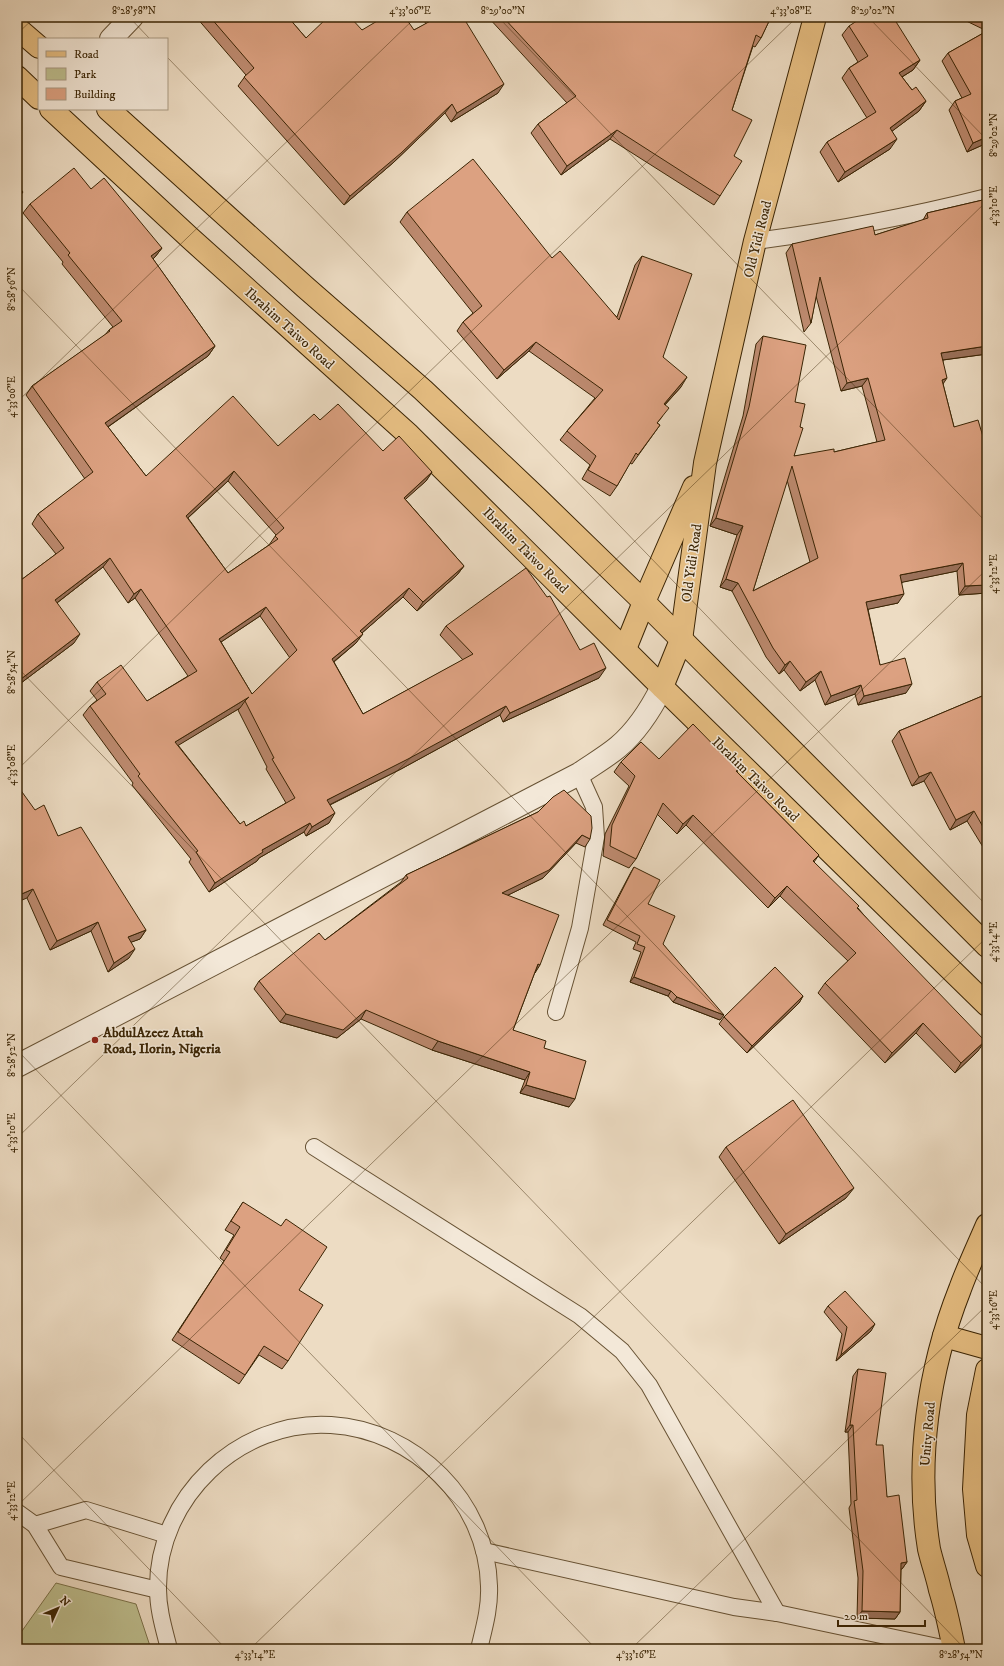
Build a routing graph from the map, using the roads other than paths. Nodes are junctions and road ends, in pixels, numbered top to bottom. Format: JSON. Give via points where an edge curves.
{"nodes":[{"id":1,"x":132,"y":17,"type":"edge"},
{"id":2,"x":815,"y":17,"type":"edge"},
{"id":3,"x":17,"y":28,"type":"edge"},
{"id":4,"x":112,"y":38,"type":"edge"},
{"id":5,"x":38,"y":46,"type":"edge"},
{"id":6,"x":17,"y":77,"type":"edge"},
{"id":7,"x":38,"y":97,"type":"edge"},
{"id":8,"x":52,"y":110,"type":"edge"},
{"id":9,"x":109,"y":110,"type":"edge"},
{"id":10,"x":987,"y":197,"type":"edge"},
{"id":11,"x":755,"y":241,"type":"junction"},
{"id":12,"x":706,"y":462,"type":"junction"},
{"id":13,"x":644,"y":602,"type":"junction"},
{"id":14,"x":681,"y":640,"type":"junction"},
{"id":15,"x":625,"y":649,"type":"junction"},
{"id":16,"x":662,"y":687,"type":"junction"},
{"id":17,"x":580,"y":774,"type":"junction"},
{"id":18,"x":987,"y":946,"type":"edge"},
{"id":19,"x":987,"y":1005,"type":"edge"},
{"id":20,"x":556,"y":1012,"type":"dead end"},
{"id":21,"x":17,"y":1066,"type":"edge"},
{"id":22,"x":314,"y":1147,"type":"dead end"},
{"id":23,"x":987,"y":1225,"type":"edge"},
{"id":24,"x":944,"y":1336,"type":"junction"},
{"id":25,"x":987,"y":1348,"type":"edge"},
{"id":26,"x":987,"y":1370,"type":"edge"},
{"id":27,"x":17,"y":1512,"type":"edge"},
{"id":28,"x":35,"y":1525,"type":"junction"},
{"id":29,"x":167,"y":1535,"type":"junction"},
{"id":30,"x":484,"y":1551,"type":"junction"},
{"id":31,"x":987,"y":1566,"type":"edge"},
{"id":32,"x":158,"y":1590,"type":"junction"},
{"id":33,"x":777,"y":1613,"type":"junction"},
{"id":34,"x":170,"y":1649,"type":"edge"},
{"id":35,"x":479,"y":1649,"type":"edge"},
{"id":36,"x":947,"y":1649,"type":"edge"},
{"id":37,"x":954,"y":1649,"type":"edge"}],
"edges":[{"from":1,"to":4,"type":"street"},
{"from":2,"to":11,"type":"main road","name":"Old Yidi Road"},
{"from":3,"to":5,"type":"main road"},
{"from":6,"to":7,"type":"main road"},
{"from":8,"to":15,"type":"main road","name":"Ibrahim Taiwo Road","via":[[190,238],[410,435]]},
{"from":9,"to":13,"type":"main road","via":[[423,390]]},
{"from":10,"to":11,"type":"lane","via":[[821,232]]},
{"from":11,"to":12,"type":"main road","name":"Old Yidi Road"},
{"from":12,"to":13,"type":"main road","name":"Old Yidi Road"},
{"from":12,"to":14,"type":"main road","name":"Old Yidi Road"},
{"from":13,"to":14,"type":"main road"},
{"from":13,"to":15,"type":"main road","name":"Old Yidi Road"},
{"from":14,"to":16,"type":"main road","name":"Old Yidi Road"},
{"from":14,"to":18,"type":"main road"},
{"from":15,"to":16,"type":"main road","name":"Ibrahim Taiwo Road"},
{"from":16,"to":17,"type":"street","via":[[640,724],[618,747]]},
{"from":16,"to":19,"type":"main road","name":"Ibrahim Taiwo Road"},
{"from":17,"to":20,"type":"lane","via":[[594,807],[596,837],[580,928]]},
{"from":17,"to":21,"type":"street"},
{"from":22,"to":33,"type":"lane","via":[[580,1316],[622,1351],[649,1385]]},
{"from":23,"to":24,"type":"main road","name":"Unity Road","via":[[959,1290]]},
{"from":24,"to":25,"type":"main road"},
{"from":24,"to":37,"type":"main road","name":"Unity Road","via":[[933,1380],[927,1421],[924,1505],[930,1550]]},
{"from":26,"to":31,"type":"main road","via":[[978,1415],[974,1489],[978,1535]]},
{"from":27,"to":28,"type":"lane"},
{"from":28,"to":29,"type":"lane","via":[[86,1510]]},
{"from":28,"to":32,"type":"lane","via":[[61,1567]]},
{"from":29,"to":30,"type":"lane","via":[[182,1503],[204,1475],[230,1452],[262,1436],[295,1427],[331,1425],[365,1430],[398,1443],[428,1462],[453,1488],[472,1517]]},
{"from":29,"to":32,"type":"lane","via":[[160,1562]]},
{"from":30,"to":33,"type":"lane","via":[[734,1607]]},
{"from":30,"to":35,"type":"lane","via":[[489,1586],[487,1620]]},
{"from":32,"to":34,"type":"lane","via":[[161,1622]]},
{"from":33,"to":36,"type":"lane"}]}
